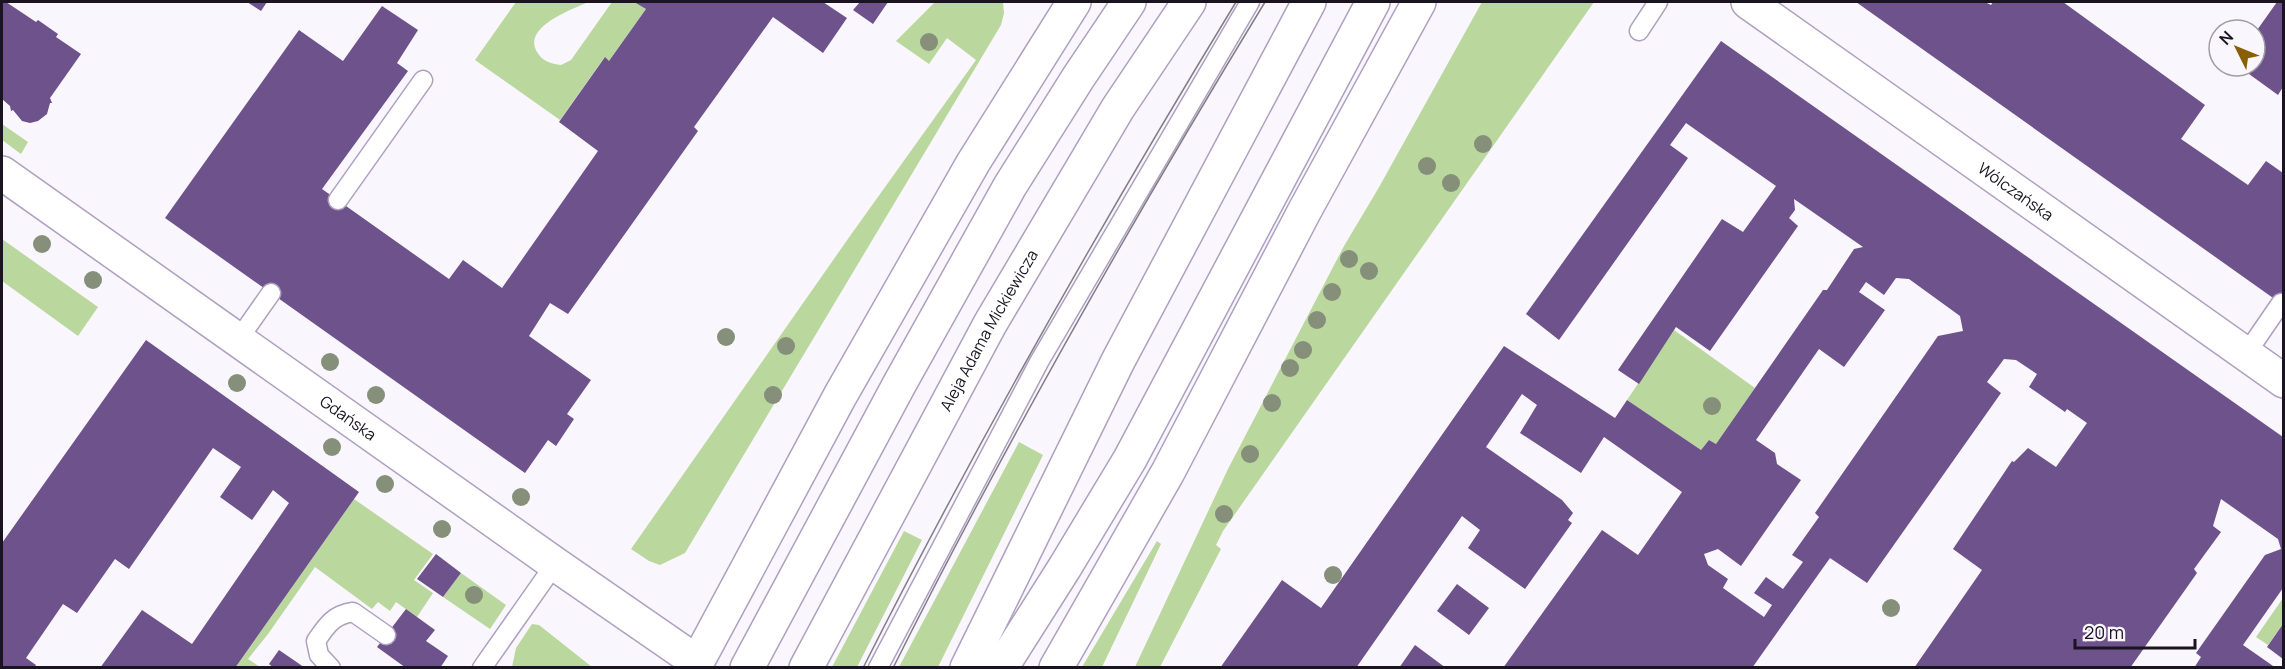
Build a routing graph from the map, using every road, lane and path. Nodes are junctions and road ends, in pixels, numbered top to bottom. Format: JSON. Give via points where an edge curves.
{"nodes":[{"id":1,"x":1074,"y":2,"type":"edge"},
{"id":2,"x":1129,"y":2,"type":"edge"},
{"id":3,"x":1189,"y":2,"type":"edge"},
{"id":4,"x":1250,"y":2,"type":"edge"},
{"id":5,"x":1309,"y":2,"type":"edge"},
{"id":6,"x":1373,"y":2,"type":"edge"},
{"id":7,"x":1419,"y":2,"type":"edge"},
{"id":8,"x":1658,"y":2,"type":"edge"},
{"id":9,"x":1748,"y":2,"type":"edge"},
{"id":10,"x":1639,"y":31,"type":"dead end"},
{"id":11,"x":423,"y":80,"type":"dead end"},
{"id":12,"x":2,"y":173,"type":"edge"},
{"id":13,"x":338,"y":200,"type":"dead end"},
{"id":14,"x":271,"y":293,"type":"dead end"},
{"id":15,"x":2281,"y":303,"type":"dead end"},
{"id":16,"x":238,"y":340,"type":"junction"},
{"id":17,"x":2246,"y":354,"type":"junction"},
{"id":18,"x":2283,"y":381,"type":"edge"},
{"id":19,"x":555,"y":564,"type":"junction"},
{"id":20,"x":386,"y":635,"type":"dead end"},
{"id":21,"x":695,"y":665,"type":"edge"},
{"id":22,"x":331,"y":668,"type":"edge"},
{"id":23,"x":482,"y":668,"type":"edge"},
{"id":24,"x":747,"y":668,"type":"edge"},
{"id":25,"x":806,"y":668,"type":"edge"},
{"id":26,"x":878,"y":668,"type":"edge"},
{"id":27,"x":967,"y":668,"type":"edge"},
{"id":28,"x":1001,"y":668,"type":"edge"},
{"id":29,"x":1056,"y":668,"type":"edge"}],
"edges":[{"from":1,"to":21,"type":"main road","via":[[967,173],[840,396]]},
{"from":2,"to":24,"type":"main road","via":[[1010,186]]},
{"from":3,"to":25,"type":"main road","name":"Aleja Adama Mickiewicza","via":[[1118,108],[990,324]]},
{"from":4,"to":26,"type":"lane","via":[[1039,362]]},
{"from":5,"to":27,"type":"main road","via":[[1118,361]]},
{"from":6,"to":28,"type":"main road","via":[[1130,459]]},
{"from":7,"to":29,"type":"main road","via":[[1163,482]]},
{"from":8,"to":10,"type":"lane"},
{"from":9,"to":17,"type":"main road","name":"Wólczańska"},
{"from":11,"to":13,"type":"lane"},
{"from":12,"to":16,"type":"main road","name":"Gdańska"},
{"from":14,"to":16,"type":"lane"},
{"from":15,"to":17,"type":"lane"},
{"from":16,"to":19,"type":"main road","name":"Gdańska"},
{"from":17,"to":18,"type":"main road","name":"Wólczańska"},
{"from":19,"to":21,"type":"main road","name":"Gdańska"},
{"from":19,"to":23,"type":"lane"},
{"from":20,"to":22,"type":"lane","via":[[353,612],[342,613],[331,620],[316,641],[319,656]]}]}
